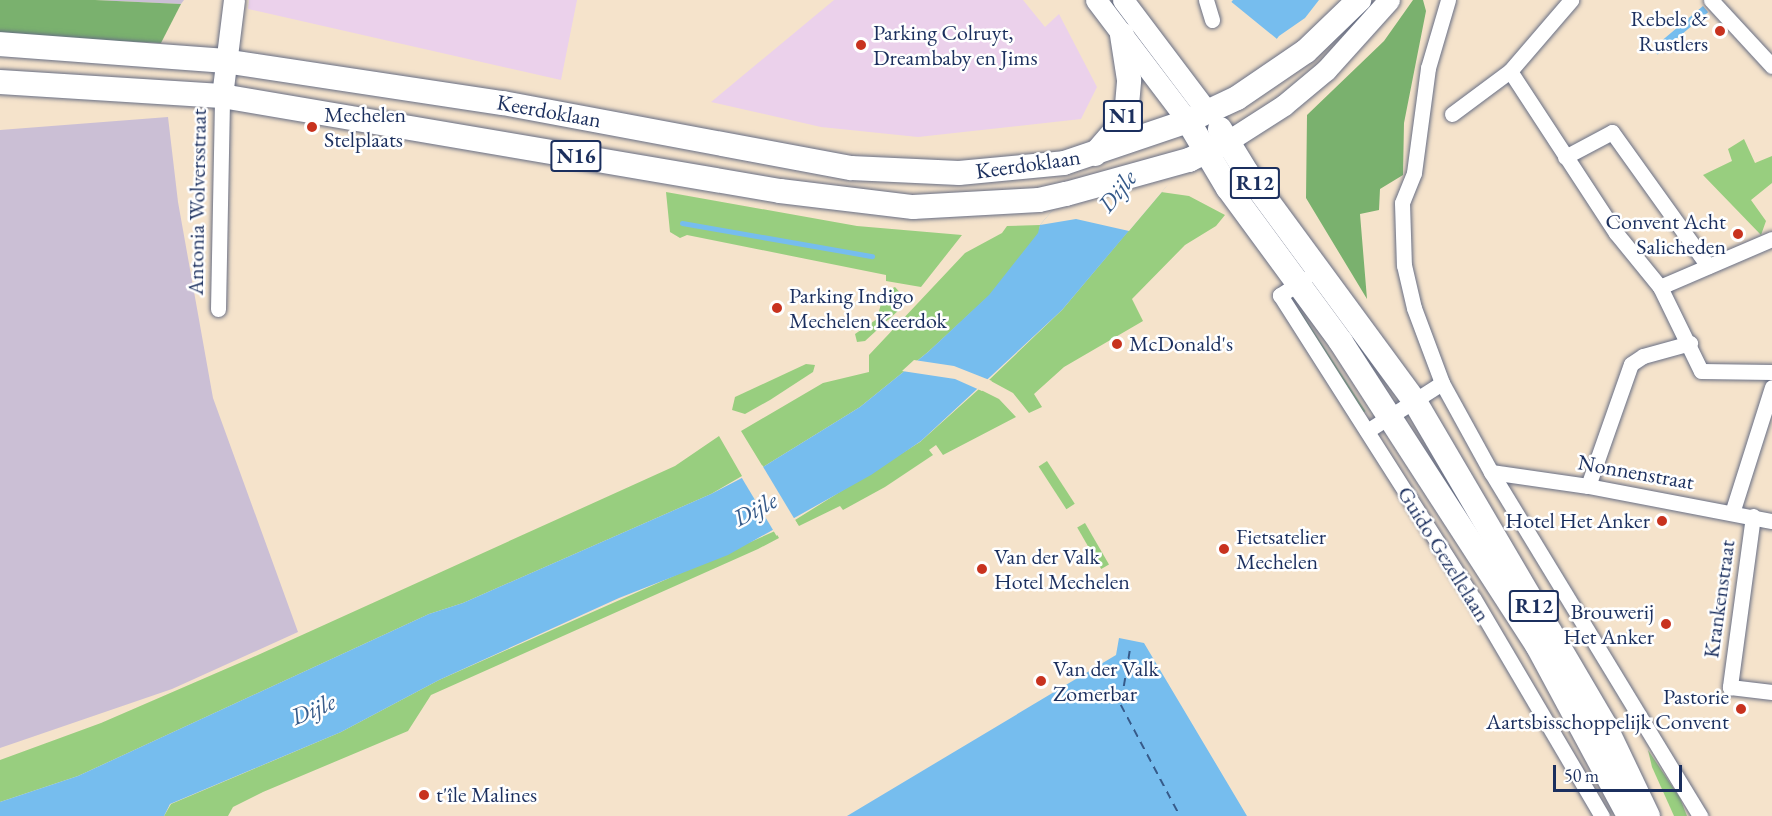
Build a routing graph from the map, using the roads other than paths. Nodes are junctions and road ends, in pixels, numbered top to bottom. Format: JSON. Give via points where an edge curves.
{"nodes":[{"id":1,"x":234,"y":0,"type":"edge"},
{"id":2,"x":1096,"y":0,"type":"edge"},
{"id":3,"x":1123,"y":0,"type":"edge"},
{"id":4,"x":1206,"y":0,"type":"edge"},
{"id":5,"x":1359,"y":0,"type":"edge"},
{"id":6,"x":1389,"y":0,"type":"edge"},
{"id":7,"x":1448,"y":0,"type":"edge"},
{"id":8,"x":1571,"y":0,"type":"edge"},
{"id":9,"x":1711,"y":0,"type":"edge"},
{"id":10,"x":1212,"y":20,"type":"dead end"},
{"id":11,"x":1122,"y":36,"type":"junction"},
{"id":12,"x":0,"y":44,"type":"edge"},
{"id":13,"x":224,"y":61,"type":"junction"},
{"id":14,"x":1772,"y":66,"type":"edge"},
{"id":15,"x":1510,"y":71,"type":"junction"},
{"id":16,"x":0,"y":82,"type":"edge"},
{"id":17,"x":222,"y":96,"type":"junction"},
{"id":18,"x":1452,"y":114,"type":"dead end"},
{"id":19,"x":1210,"y":125,"type":"junction"},
{"id":20,"x":1198,"y":152,"type":"junction"},
{"id":21,"x":1097,"y":154,"type":"junction"},
{"id":22,"x":1565,"y":157,"type":"junction"},
{"id":23,"x":1772,"y":239,"type":"edge"},
{"id":24,"x":1708,"y":266,"type":"junction"},
{"id":25,"x":1300,"y":282,"type":"junction"},
{"id":26,"x":1660,"y":287,"type":"junction"},
{"id":27,"x":218,"y":309,"type":"dead end"},
{"id":28,"x":1690,"y":343,"type":"junction"},
{"id":29,"x":1772,"y":372,"type":"edge"},
{"id":30,"x":1442,"y":383,"type":"junction"},
{"id":31,"x":1772,"y":387,"type":"edge"},
{"id":32,"x":1414,"y":400,"type":"junction"},
{"id":33,"x":1378,"y":424,"type":"junction"},
{"id":34,"x":1491,"y":472,"type":"junction"},
{"id":35,"x":1588,"y":486,"type":"junction"},
{"id":36,"x":1732,"y":513,"type":"junction"},
{"id":37,"x":1753,"y":516,"type":"junction"},
{"id":38,"x":1772,"y":521,"type":"edge"},
{"id":39,"x":1772,"y":692,"type":"edge"},
{"id":40,"x":1602,"y":816,"type":"edge"},
{"id":41,"x":1629,"y":816,"type":"edge"},
{"id":42,"x":1647,"y":816,"type":"edge"},
{"id":43,"x":1700,"y":816,"type":"edge"}],
"edges":[{"from":1,"to":13,"type":"main road"},
{"from":2,"to":11,"type":"main road","number":"N1"},
{"from":3,"to":19,"type":"main road","via":[[1173,66]]},
{"from":4,"to":10,"type":"street"},
{"from":5,"to":19,"type":"main road","number":"R12","via":[[1306,51],[1245,93]]},
{"from":6,"to":19,"type":"main road","number":"R12","via":[[1326,70],[1284,105]]},
{"from":7,"to":30,"type":"street","via":[[1428,68],[1414,173],[1402,203],[1404,265]]},
{"from":8,"to":15,"type":"street"},
{"from":9,"to":14,"type":"street"},
{"from":11,"to":19,"type":"main road","number":"N1","via":[[1159,83]]},
{"from":11,"to":21,"type":"main road","number":"N1","via":[[1129,80],[1127,105],[1116,130]]},
{"from":12,"to":13,"type":"main road","name":"Keerdoklaan","number":"N16"},
{"from":13,"to":17,"type":"main road"},
{"from":13,"to":21,"type":"main road","name":"Keerdoklaan","number":"N16","via":[[503,103],[851,168],[959,173],[1064,163]]},
{"from":15,"to":18,"type":"street"},
{"from":15,"to":22,"type":"street"},
{"from":16,"to":17,"type":"main road","name":"Keerdoklaan","number":"N16"},
{"from":17,"to":20,"type":"main road","name":"Keerdoklaan","number":"N16","via":[[780,191],[913,207],[1039,200]]},
{"from":17,"to":27,"type":"street","name":"Antonia Wolversstraat"},
{"from":19,"to":20,"type":"main road","name":"Guido Gezellelaan","number":"R12"},
{"from":19,"to":20,"type":"main road","number":"R12"},
{"from":19,"to":21,"type":"main road","number":"N16"},
{"from":19,"to":25,"type":"main road","name":"Guido Gezellelaan","number":"R12"},
{"from":20,"to":25,"type":"main road","name":"Guido Gezellelaan","number":"R12"},
{"from":22,"to":24,"type":"street","via":[[1612,132]]},
{"from":22,"to":26,"type":"street","via":[[1616,232]]},
{"from":23,"to":24,"type":"street"},
{"from":24,"to":26,"type":"street"},
{"from":25,"to":32,"type":"main road","name":"Guido Gezellelaan","number":"R12"},
{"from":25,"to":33,"type":"main road","name":"Guido Gezellelaan","number":"R12"},
{"from":26,"to":28,"type":"street"},
{"from":28,"to":29,"type":"street","via":[[1701,371]]},
{"from":28,"to":35,"type":"street","via":[[1642,356],[1631,364]]},
{"from":30,"to":32,"type":"street"},
{"from":30,"to":34,"type":"street"},
{"from":31,"to":36,"type":"street"},
{"from":32,"to":33,"type":"street"},
{"from":32,"to":42,"type":"main road","name":"Guido Gezellelaan","number":"R12","via":[[1605,726]]},
{"from":33,"to":40,"type":"street","name":"Guido Gezellelaan","via":[[1474,599]]},
{"from":33,"to":41,"type":"main road","name":"Guido Gezellelaan","number":"R12","via":[[1536,645]]},
{"from":34,"to":35,"type":"street","name":"Nonnenstraat"},
{"from":34,"to":43,"type":"street"},
{"from":35,"to":36,"type":"street","name":"Nonnenstraat"},
{"from":36,"to":37,"type":"street","name":"Nonnenstraat"},
{"from":37,"to":38,"type":"street","name":"Nonnenstraat"},
{"from":37,"to":39,"type":"street","name":"Krankenstraat","via":[[1730,687]]}]}
